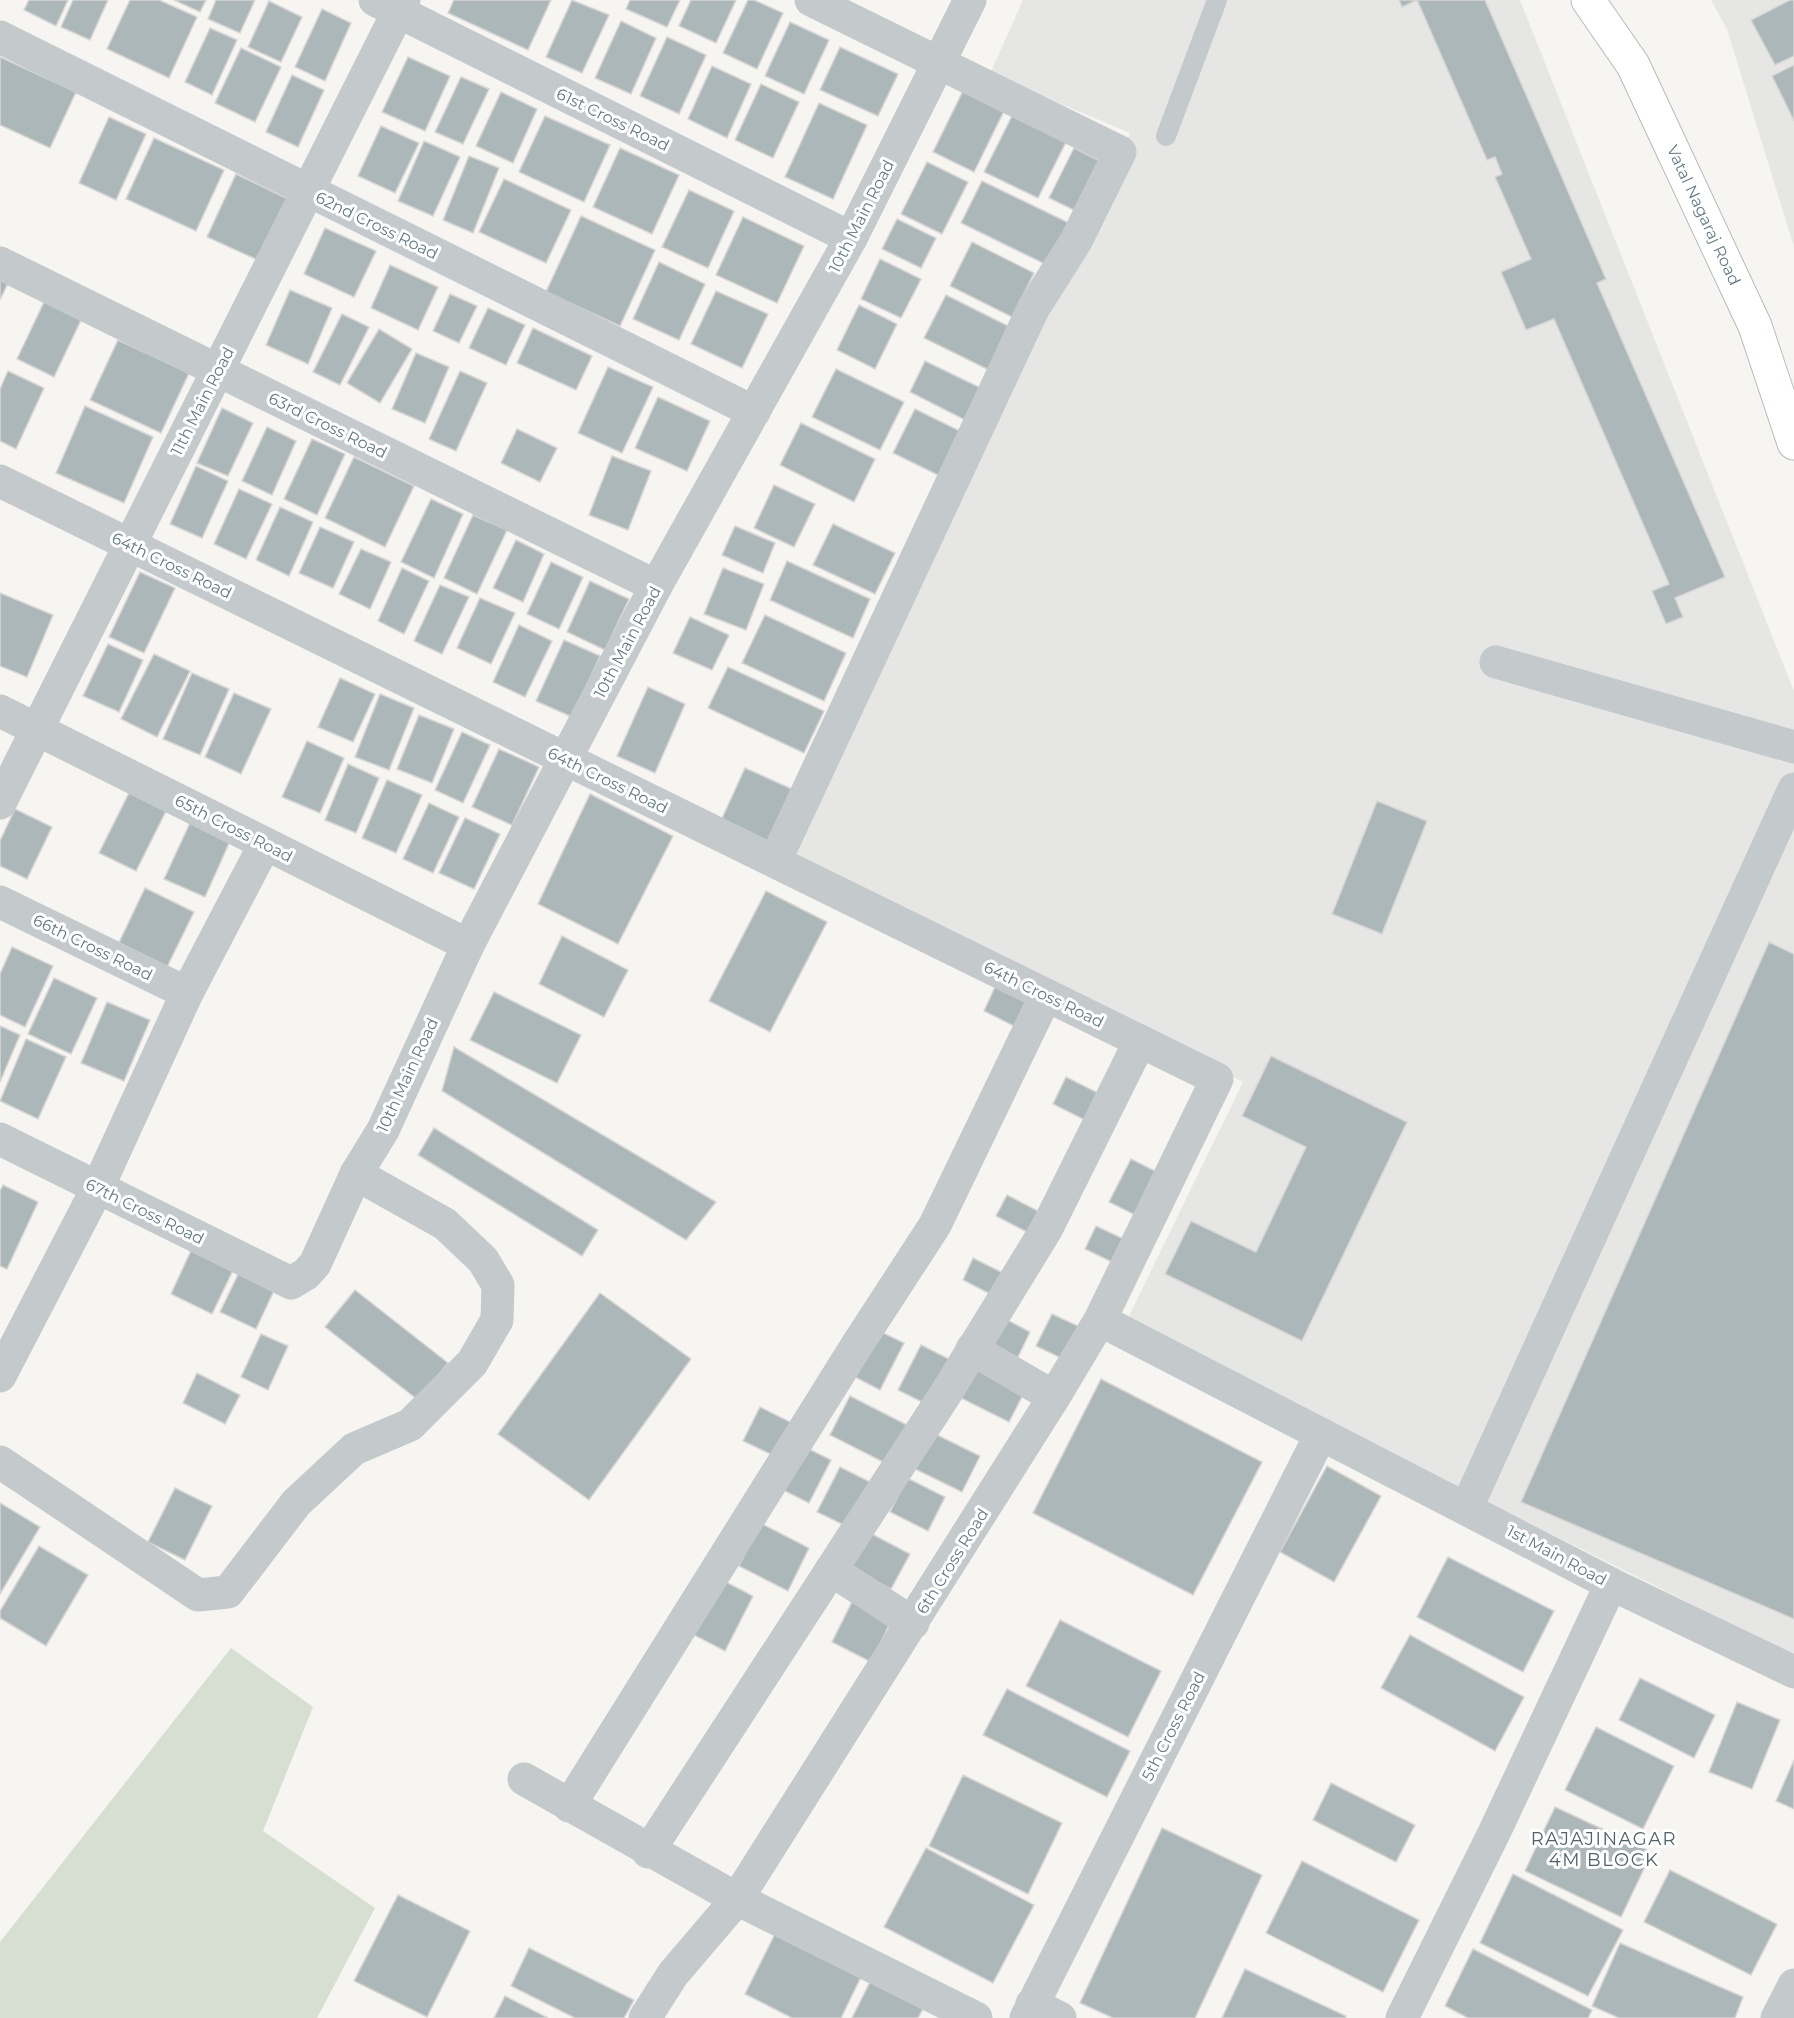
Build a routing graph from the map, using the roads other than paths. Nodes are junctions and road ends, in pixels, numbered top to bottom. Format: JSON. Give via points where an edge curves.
{"nodes":[{"id":1,"x":970,"y":0,"type":"edge"},
{"id":2,"x":1217,"y":0,"type":"edge"},
{"id":3,"x":1588,"y":0,"type":"edge"},
{"id":4,"x":392,"y":4,"type":"edge"},
{"id":5,"x":829,"y":4,"type":"edge"},
{"id":6,"x":0,"y":37,"type":"edge"},
{"id":7,"x":939,"y":61,"type":"junction"},
{"id":8,"x":1166,"y":136,"type":"dead end"},
{"id":9,"x":308,"y":191,"type":"junction"},
{"id":10,"x":851,"y":237,"type":"junction"},
{"id":11,"x":0,"y":263,"type":"edge"},
{"id":12,"x":218,"y":370,"type":"junction"},
{"id":13,"x":754,"y":412,"type":"junction"},
{"id":14,"x":1794,"y":443,"type":"edge"},
{"id":15,"x":0,"y":481,"type":"edge"},
{"id":16,"x":130,"y":545,"type":"junction"},
{"id":17,"x":656,"y":586,"type":"junction"},
{"id":18,"x":1496,"y":662,"type":"dead end"},
{"id":19,"x":0,"y":711,"type":"edge"},
{"id":20,"x":37,"y":730,"type":"junction"},
{"id":21,"x":1794,"y":747,"type":"edge"},
{"id":22,"x":565,"y":759,"type":"junction"},
{"id":23,"x":1794,"y":789,"type":"edge"},
{"id":24,"x":0,"y":803,"type":"edge"},
{"id":25,"x":265,"y":844,"type":"junction"},
{"id":26,"x":775,"y":861,"type":"junction"},
{"id":27,"x":0,"y":902,"type":"edge"},
{"id":28,"x":468,"y":945,"type":"junction"},
{"id":29,"x":187,"y":993,"type":"junction"},
{"id":30,"x":1046,"y":995,"type":"junction"},
{"id":31,"x":1140,"y":1041,"type":"junction"},
{"id":32,"x":1217,"y":1079,"type":"joint"},
{"id":33,"x":0,"y":1139,"type":"edge"},
{"id":34,"x":356,"y":1174,"type":"junction"},
{"id":35,"x":98,"y":1187,"type":"junction"},
{"id":36,"x":291,"y":1283,"type":"joint"},
{"id":37,"x":1100,"y":1320,"type":"junction"},
{"id":38,"x":972,"y":1349,"type":"junction"},
{"id":39,"x":3,"y":1362,"type":"edge"},
{"id":40,"x":1053,"y":1397,"type":"junction"},
{"id":41,"x":1321,"y":1434,"type":"junction"},
{"id":42,"x":0,"y":1462,"type":"edge"},
{"id":43,"x":1467,"y":1508,"type":"junction"},
{"id":44,"x":831,"y":1570,"type":"junction"},
{"id":45,"x":1611,"y":1584,"type":"junction"},
{"id":46,"x":913,"y":1623,"type":"junction"},
{"id":47,"x":1794,"y":1672,"type":"edge"},
{"id":48,"x":524,"y":1779,"type":"dead end"},
{"id":49,"x":569,"y":1806,"type":"junction"},
{"id":50,"x":648,"y":1852,"type":"junction"},
{"id":51,"x":737,"y":1899,"type":"junction"},
{"id":52,"x":1794,"y":1985,"type":"edge"},
{"id":53,"x":1039,"y":2013,"type":"edge"},
{"id":54,"x":645,"y":2018,"type":"edge"},
{"id":55,"x":976,"y":2018,"type":"edge"},
{"id":56,"x":1402,"y":2018,"type":"edge"},
{"id":57,"x":1777,"y":2018,"type":"edge"}],
"edges":[{"from":1,"to":7,"type":"street","name":"10th Main Road"},
{"from":2,"to":8,"type":"lane"},
{"from":3,"to":14,"type":"main road","name":"Vatal Nagaraj Road","via":[[1633,65],[1751,315]]},
{"from":4,"to":9,"type":"street","name":"11th Main Road"},
{"from":4,"to":10,"type":"street","name":"61st Cross Road"},
{"from":5,"to":7,"type":"street"},
{"from":6,"to":9,"type":"street","name":"62nd Cross Road"},
{"from":7,"to":10,"type":"street","name":"10th Main Road"},
{"from":7,"to":26,"type":"street","via":[[1120,152],[1076,241],[1033,309]]},
{"from":9,"to":12,"type":"street","name":"11th Main Road"},
{"from":9,"to":13,"type":"street","name":"62nd Cross Road"},
{"from":10,"to":13,"type":"street","name":"10th Main Road"},
{"from":11,"to":12,"type":"street","name":"63rd Cross Road"},
{"from":12,"to":16,"type":"street","name":"11th Main Road"},
{"from":12,"to":17,"type":"street","name":"63rd Cross Road"},
{"from":13,"to":17,"type":"street","name":"10th Main Road"},
{"from":15,"to":16,"type":"street","name":"64th Cross Road"},
{"from":16,"to":20,"type":"street","name":"11th Main Road"},
{"from":16,"to":22,"type":"street","name":"64th Cross Road"},
{"from":17,"to":22,"type":"street","name":"10th Main Road"},
{"from":18,"to":21,"type":"street"},
{"from":19,"to":20,"type":"street","name":"65th Cross Road"},
{"from":20,"to":24,"type":"street","name":"11th Main Road"},
{"from":20,"to":25,"type":"street","name":"65th Cross Road"},
{"from":22,"to":26,"type":"street","name":"64th Cross Road"},
{"from":22,"to":28,"type":"street","name":"10th Main Road"},
{"from":23,"to":43,"type":"street"},
{"from":25,"to":28,"type":"street","name":"65th Cross Road"},
{"from":25,"to":29,"type":"street"},
{"from":26,"to":30,"type":"street","name":"64th Cross Road"},
{"from":27,"to":29,"type":"street","name":"66th Cross Road"},
{"from":28,"to":34,"type":"street","name":"10th Main Road","via":[[383,1130]]},
{"from":29,"to":35,"type":"street"},
{"from":30,"to":31,"type":"street","name":"64th Cross Road"},
{"from":30,"to":49,"type":"street","via":[[935,1225]]},
{"from":31,"to":32,"type":"street","name":"64th Cross Road"},
{"from":31,"to":38,"type":"street","via":[[1047,1228]]},
{"from":32,"to":37,"type":"street","name":"6th Cross Road"},
{"from":33,"to":35,"type":"street","name":"67th Cross Road"},
{"from":34,"to":36,"type":"street","name":"10th Main Road","via":[[315,1264]]},
{"from":34,"to":42,"type":"street","via":[[445,1224],[483,1260],[498,1285],[497,1320],[472,1363],[410,1425],[354,1449],[296,1503],[228,1592],[198,1595]]},
{"from":35,"to":36,"type":"street","name":"67th Cross Road"},
{"from":35,"to":39,"type":"street"},
{"from":37,"to":40,"type":"street","name":"6th Cross Road"},
{"from":37,"to":41,"type":"street","name":"1st Main Road"},
{"from":38,"to":40,"type":"street"},
{"from":38,"to":44,"type":"street"},
{"from":40,"to":46,"type":"street","name":"6th Cross Road"},
{"from":41,"to":43,"type":"street","name":"1st Main Road"},
{"from":41,"to":53,"type":"street","name":"5th Cross Road"},
{"from":43,"to":45,"type":"street","name":"1st Main Road"},
{"from":44,"to":46,"type":"street"},
{"from":44,"to":50,"type":"street"},
{"from":45,"to":47,"type":"street","name":"1st Main Road"},
{"from":45,"to":56,"type":"street"},
{"from":46,"to":51,"type":"street","name":"6th Cross Road"},
{"from":48,"to":49,"type":"street"},
{"from":49,"to":50,"type":"street"},
{"from":50,"to":51,"type":"street"},
{"from":51,"to":54,"type":"street","name":"6th Cross Road","via":[[673,1974]]},
{"from":51,"to":55,"type":"street"},
{"from":52,"to":57,"type":"street"}]}
